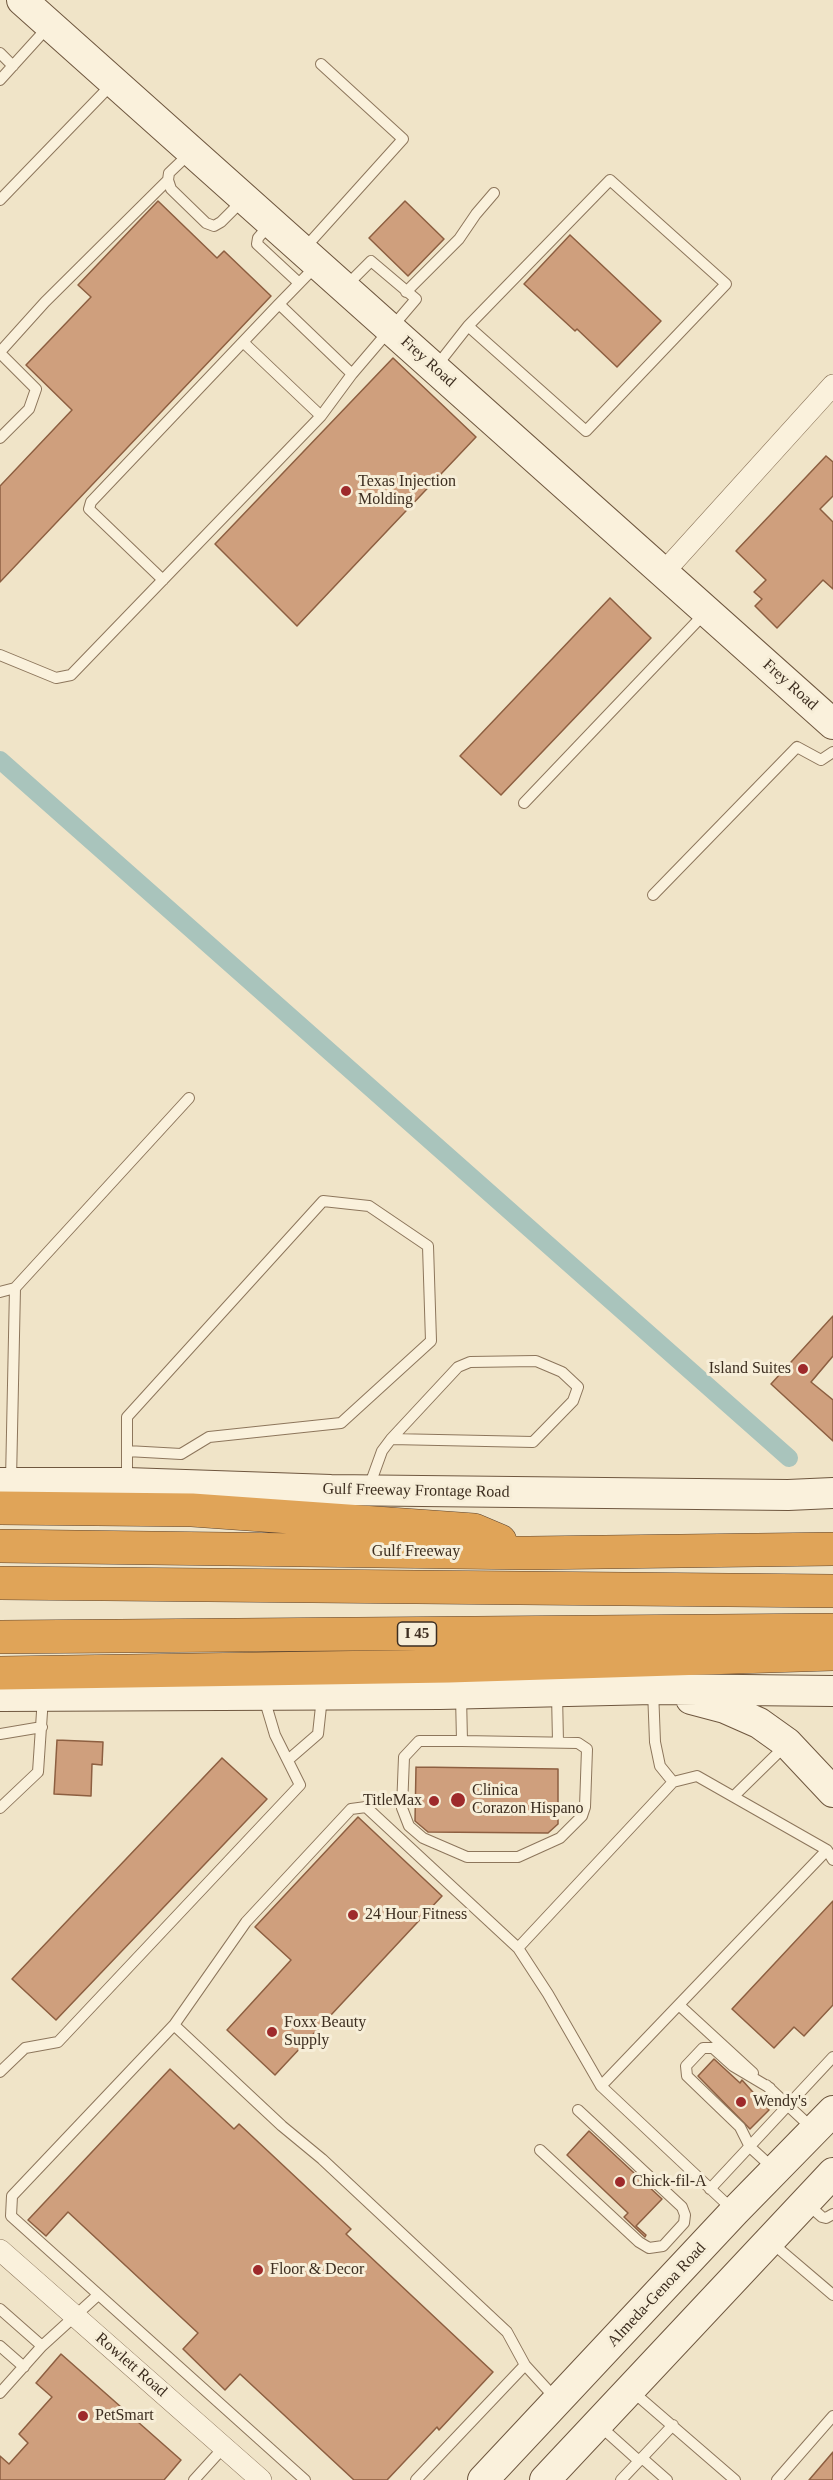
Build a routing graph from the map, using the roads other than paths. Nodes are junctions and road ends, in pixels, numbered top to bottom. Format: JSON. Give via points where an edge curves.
{"nodes":[{"id":1,"x":22,"y":0,"type":"edge"},
{"id":2,"x":50,"y":25,"type":"junction"},
{"id":3,"x":0,"y":53,"type":"edge"},
{"id":4,"x":321,"y":63,"type":"dead end"},
{"id":5,"x":13,"y":66,"type":"junction"},
{"id":6,"x":0,"y":80,"type":"edge"},
{"id":7,"x":115,"y":81,"type":"junction"},
{"id":8,"x":192,"y":152,"type":"junction"},
{"id":9,"x":168,"y":180,"type":"junction"},
{"id":10,"x":494,"y":193,"type":"dead end"},
{"id":11,"x":244,"y":198,"type":"junction"},
{"id":12,"x":0,"y":200,"type":"edge"},
{"id":13,"x":306,"y":266,"type":"junction"},
{"id":14,"x":345,"y":287,"type":"junction"},
{"id":15,"x":406,"y":292,"type":"junction"},
{"id":16,"x":279,"y":304,"type":"junction"},
{"id":17,"x":468,"y":326,"type":"junction"},
{"id":18,"x":390,"y":328,"type":"junction"},
{"id":19,"x":243,"y":342,"type":"junction"},
{"id":20,"x":0,"y":352,"type":"edge"},
{"id":21,"x":435,"y":368,"type":"junction"},
{"id":22,"x":352,"y":374,"type":"junction"},
{"id":23,"x":833,"y":385,"type":"edge"},
{"id":24,"x":321,"y":416,"type":"junction"},
{"id":25,"x":0,"y":438,"type":"edge"},
{"id":26,"x":663,"y":573,"type":"junction"},
{"id":27,"x":163,"y":580,"type":"junction"},
{"id":28,"x":707,"y":612,"type":"junction"},
{"id":29,"x":0,"y":654,"type":"edge"},
{"id":30,"x":827,"y":715,"type":"edge"},
{"id":31,"x":833,"y":752,"type":"edge"},
{"id":32,"x":524,"y":803,"type":"dead end"},
{"id":33,"x":653,"y":895,"type":"dead end"},
{"id":34,"x":189,"y":1098,"type":"dead end"},
{"id":35,"x":15,"y":1288,"type":"junction"},
{"id":36,"x":0,"y":1292,"type":"edge"},
{"id":37,"x":392,"y":1439,"type":"junction"},
{"id":38,"x":127,"y":1451,"type":"junction"},
{"id":39,"x":127,"y":1483,"type":"junction"},
{"id":40,"x":368,"y":1491,"type":"junction"},
{"id":41,"x":4,"y":1492,"type":"edge"},
{"id":42,"x":833,"y":1493,"type":"edge"},
{"id":43,"x":0,"y":1546,"type":"edge"},
{"id":44,"x":833,"y":1550,"type":"edge"},
{"id":45,"x":529,"y":1553,"type":"junction"},
{"id":46,"x":0,"y":1583,"type":"edge"},
{"id":47,"x":833,"y":1591,"type":"edge"},
{"id":48,"x":833,"y":1630,"type":"edge"},
{"id":49,"x":0,"y":1637,"type":"edge"},
{"id":50,"x":833,"y":1654,"type":"edge"},
{"id":51,"x":0,"y":1673,"type":"edge"},
{"id":52,"x":653,"y":1689,"type":"junction"},
{"id":53,"x":556,"y":1691,"type":"junction"},
{"id":54,"x":833,"y":1691,"type":"edge"},
{"id":55,"x":461,"y":1692,"type":"junction"},
{"id":56,"x":264,"y":1695,"type":"junction"},
{"id":57,"x":322,"y":1695,"type":"junction"},
{"id":58,"x":0,"y":1696,"type":"edge"},
{"id":59,"x":43,"y":1696,"type":"junction"},
{"id":60,"x":42,"y":1726,"type":"junction"},
{"id":61,"x":0,"y":1734,"type":"edge"},
{"id":62,"x":462,"y":1741,"type":"junction"},
{"id":63,"x":558,"y":1742,"type":"junction"},
{"id":64,"x":787,"y":1743,"type":"junction"},
{"id":65,"x":288,"y":1761,"type":"junction"},
{"id":66,"x":833,"y":1778,"type":"edge"},
{"id":67,"x":673,"y":1782,"type":"junction"},
{"id":68,"x":833,"y":1792,"type":"edge"},
{"id":69,"x":734,"y":1796,"type":"junction"},
{"id":70,"x":0,"y":1808,"type":"edge"},
{"id":71,"x":831,"y":1855,"type":"edge"},
{"id":72,"x":518,"y":1948,"type":"junction"},
{"id":73,"x":679,"y":2005,"type":"junction"},
{"id":74,"x":174,"y":2025,"type":"junction"},
{"id":75,"x":833,"y":2057,"type":"edge"},
{"id":76,"x":0,"y":2072,"type":"edge"},
{"id":77,"x":601,"y":2086,"type":"junction"},
{"id":78,"x":770,"y":2088,"type":"junction"},
{"id":79,"x":788,"y":2106,"type":"junction"},
{"id":80,"x":578,"y":2110,"type":"dead end"},
{"id":81,"x":824,"y":2121,"type":"edge"},
{"id":82,"x":750,"y":2147,"type":"junction"},
{"id":83,"x":540,"y":2150,"type":"dead end"},
{"id":84,"x":775,"y":2170,"type":"junction"},
{"id":85,"x":833,"y":2173,"type":"edge"},
{"id":86,"x":710,"y":2189,"type":"junction"},
{"id":87,"x":805,"y":2203,"type":"junction"},
{"id":88,"x":735,"y":2211,"type":"junction"},
{"id":89,"x":833,"y":2214,"type":"edge"},
{"id":90,"x":770,"y":2241,"type":"junction"},
{"id":91,"x":0,"y":2250,"type":"edge"},
{"id":92,"x":98,"y":2295,"type":"junction"},
{"id":93,"x":833,"y":2295,"type":"edge"},
{"id":94,"x":0,"y":2309,"type":"edge"},
{"id":95,"x":76,"y":2317,"type":"junction"},
{"id":96,"x":0,"y":2346,"type":"edge"},
{"id":97,"x":42,"y":2346,"type":"junction"},
{"id":98,"x":525,"y":2365,"type":"junction"},
{"id":99,"x":24,"y":2367,"type":"junction"},
{"id":100,"x":629,"y":2389,"type":"junction"},
{"id":101,"x":0,"y":2393,"type":"edge"},
{"id":102,"x":558,"y":2401,"type":"junction"},
{"id":103,"x":833,"y":2416,"type":"edge"},
{"id":104,"x":673,"y":2425,"type":"junction"},
{"id":105,"x":594,"y":2428,"type":"junction"},
{"id":106,"x":224,"y":2447,"type":"junction"},
{"id":107,"x":641,"y":2459,"type":"junction"},
{"id":108,"x":194,"y":2480,"type":"edge"},
{"id":109,"x":261,"y":2480,"type":"edge"},
{"id":110,"x":305,"y":2480,"type":"edge"},
{"id":111,"x":416,"y":2480,"type":"edge"},
{"id":112,"x":483,"y":2480,"type":"edge"},
{"id":113,"x":545,"y":2480,"type":"edge"},
{"id":114,"x":621,"y":2480,"type":"edge"},
{"id":115,"x":667,"y":2480,"type":"edge"},
{"id":116,"x":735,"y":2480,"type":"edge"},
{"id":117,"x":777,"y":2480,"type":"edge"}],
"edges":[{"from":1,"to":2,"type":"main road","name":"Frey Road"},
{"from":2,"to":5,"type":"lane"},
{"from":2,"to":7,"type":"main road","name":"Frey Road"},
{"from":3,"to":5,"type":"lane"},
{"from":4,"to":13,"type":"lane","via":[[403,139]]},
{"from":5,"to":6,"type":"lane"},
{"from":7,"to":8,"type":"main road","name":"Frey Road"},
{"from":7,"to":12,"type":"lane"},
{"from":8,"to":9,"type":"lane","via":[[169,173]]},
{"from":8,"to":11,"type":"main road","name":"Frey Road"},
{"from":9,"to":11,"type":"lane","via":[[171,189],[206,224],[213,226]]},
{"from":9,"to":20,"type":"lane"},
{"from":10,"to":15,"type":"lane","via":[[459,239]]},
{"from":11,"to":13,"type":"main road","name":"Frey Road","via":[[272,222]]},
{"from":13,"to":14,"type":"main road","name":"Frey Road"},
{"from":13,"to":16,"type":"lane"},
{"from":14,"to":15,"type":"lane","via":[[371,261]]},
{"from":14,"to":18,"type":"main road","name":"Frey Road"},
{"from":15,"to":18,"type":"lane","via":[[416,299]]},
{"from":16,"to":19,"type":"lane"},
{"from":16,"to":22,"type":"lane"},
{"from":17,"to":17,"type":"lane","via":[[586,432],[726,284],[610,180]]},
{"from":17,"to":21,"type":"lane"},
{"from":18,"to":21,"type":"main road","name":"Frey Road"},
{"from":18,"to":22,"type":"lane"},
{"from":19,"to":24,"type":"lane"},
{"from":19,"to":27,"type":"lane","via":[[91,502],[89,509]]},
{"from":20,"to":25,"type":"lane","via":[[36,389],[29,409]]},
{"from":21,"to":26,"type":"main road","name":"Frey Road"},
{"from":22,"to":24,"type":"lane"},
{"from":23,"to":26,"type":"street"},
{"from":24,"to":27,"type":"lane"},
{"from":26,"to":28,"type":"main road","name":"Frey Road"},
{"from":27,"to":29,"type":"lane","via":[[71,675],[56,678]]},
{"from":28,"to":30,"type":"main road","name":"Frey Road"},
{"from":28,"to":32,"type":"lane"},
{"from":31,"to":33,"type":"lane","via":[[821,760],[797,747]]},
{"from":34,"to":35,"type":"lane"},
{"from":35,"to":36,"type":"lane"},
{"from":35,"to":41,"type":"lane"},
{"from":37,"to":37,"type":"lane","via":[[458,1367],[470,1362],[536,1361],[562,1372],[578,1387],[573,1401],[533,1442]]},
{"from":37,"to":40,"type":"lane","via":[[382,1451]]},
{"from":38,"to":38,"type":"lane","via":[[127,1417],[323,1201],[369,1206],[428,1246],[431,1341],[341,1423],[209,1437],[181,1454]]},
{"from":38,"to":39,"type":"lane"},
{"from":39,"to":40,"type":"main road","name":"Gulf Freeway Frontage Road"},
{"from":39,"to":41,"type":"main road","name":"Gulf Freeway Frontage Road"},
{"from":40,"to":42,"type":"main road","name":"Gulf Freeway Frontage Road"},
{"from":41,"to":45,"type":"highway","via":[[474,1530]]},
{"from":43,"to":45,"type":"highway","name":"Gulf Freeway"},
{"from":44,"to":45,"type":"highway","name":"Gulf Freeway"},
{"from":46,"to":47,"type":"highway"},
{"from":48,"to":49,"type":"highway","number":"I 45"},
{"from":50,"to":51,"type":"highway","via":[[449,1666]]},
{"from":52,"to":53,"type":"main road"},
{"from":52,"to":54,"type":"main road"},
{"from":52,"to":64,"type":"main road","via":[[725,1708],[759,1723]]},
{"from":52,"to":67,"type":"lane","via":[[660,1766]]},
{"from":53,"to":55,"type":"main road"},
{"from":53,"to":63,"type":"lane"},
{"from":55,"to":57,"type":"main road"},
{"from":55,"to":62,"type":"lane"},
{"from":56,"to":57,"type":"main road"},
{"from":56,"to":59,"type":"main road"},
{"from":56,"to":65,"type":"lane","via":[[275,1735]]},
{"from":57,"to":65,"type":"lane","via":[[318,1734]]},
{"from":58,"to":59,"type":"main road"},
{"from":59,"to":60,"type":"lane"},
{"from":60,"to":61,"type":"lane"},
{"from":60,"to":70,"type":"lane","via":[[38,1772]]},
{"from":62,"to":63,"type":"lane"},
{"from":62,"to":63,"type":"lane","via":[[419,1741],[404,1757],[402,1808],[410,1826],[423,1838],[467,1857],[518,1857],[560,1838],[582,1816],[587,1749],[578,1743]]},
{"from":64,"to":66,"type":"main road"},
{"from":64,"to":68,"type":"main road"},
{"from":64,"to":69,"type":"lane"},
{"from":65,"to":76,"type":"lane","via":[[300,1785],[58,2042],[25,2048]]},
{"from":67,"to":69,"type":"lane","via":[[697,1776]]},
{"from":67,"to":72,"type":"lane"},
{"from":69,"to":71,"type":"lane"},
{"from":71,"to":73,"type":"lane"},
{"from":72,"to":74,"type":"lane","via":[[366,1807],[357,1807],[246,1922]]},
{"from":72,"to":77,"type":"lane"},
{"from":73,"to":77,"type":"lane"},
{"from":73,"to":78,"type":"lane"},
{"from":74,"to":92,"type":"lane","via":[[12,2196],[11,2216]]},
{"from":74,"to":98,"type":"lane","via":[[507,2332]]},
{"from":75,"to":79,"type":"lane"},
{"from":77,"to":86,"type":"lane"},
{"from":78,"to":79,"type":"lane"},
{"from":78,"to":82,"type":"lane","via":[[733,2066],[713,2048],[704,2048],[686,2066],[687,2076],[740,2127]]},
{"from":79,"to":81,"type":"lane"},
{"from":79,"to":82,"type":"lane"},
{"from":80,"to":83,"type":"lane","via":[[682,2207],[684,2223],[663,2246],[649,2248],[639,2242]]},
{"from":81,"to":84,"type":"main road","name":"Almeda-Genoa Road"},
{"from":82,"to":84,"type":"lane"},
{"from":82,"to":86,"type":"lane"},
{"from":84,"to":88,"type":"main road","name":"Almeda-Genoa Road"},
{"from":85,"to":87,"type":"main road"},
{"from":86,"to":88,"type":"lane"},
{"from":87,"to":89,"type":"lane","via":[[822,2217]]},
{"from":87,"to":90,"type":"main road"},
{"from":88,"to":90,"type":"main road"},
{"from":88,"to":102,"type":"main road","name":"Almeda-Genoa Road"},
{"from":90,"to":93,"type":"lane"},
{"from":90,"to":100,"type":"main road"},
{"from":91,"to":95,"type":"street","name":"Rowlett Road"},
{"from":92,"to":95,"type":"lane"},
{"from":92,"to":110,"type":"lane"},
{"from":94,"to":97,"type":"lane"},
{"from":95,"to":97,"type":"lane"},
{"from":95,"to":106,"type":"street","name":"Rowlett Road"},
{"from":96,"to":99,"type":"lane"},
{"from":97,"to":99,"type":"lane"},
{"from":98,"to":102,"type":"lane"},
{"from":98,"to":111,"type":"lane"},
{"from":99,"to":101,"type":"lane"},
{"from":100,"to":104,"type":"lane"},
{"from":100,"to":105,"type":"main road"},
{"from":102,"to":105,"type":"main road"},
{"from":102,"to":112,"type":"main road","name":"Almeda-Genoa Road"},
{"from":103,"to":117,"type":"lane"},
{"from":104,"to":107,"type":"lane"},
{"from":104,"to":116,"type":"lane"},
{"from":105,"to":107,"type":"lane"},
{"from":105,"to":113,"type":"main road"},
{"from":106,"to":108,"type":"lane"},
{"from":106,"to":109,"type":"street","name":"Rowlett Road"},
{"from":107,"to":114,"type":"lane"},
{"from":107,"to":115,"type":"lane"}]}
